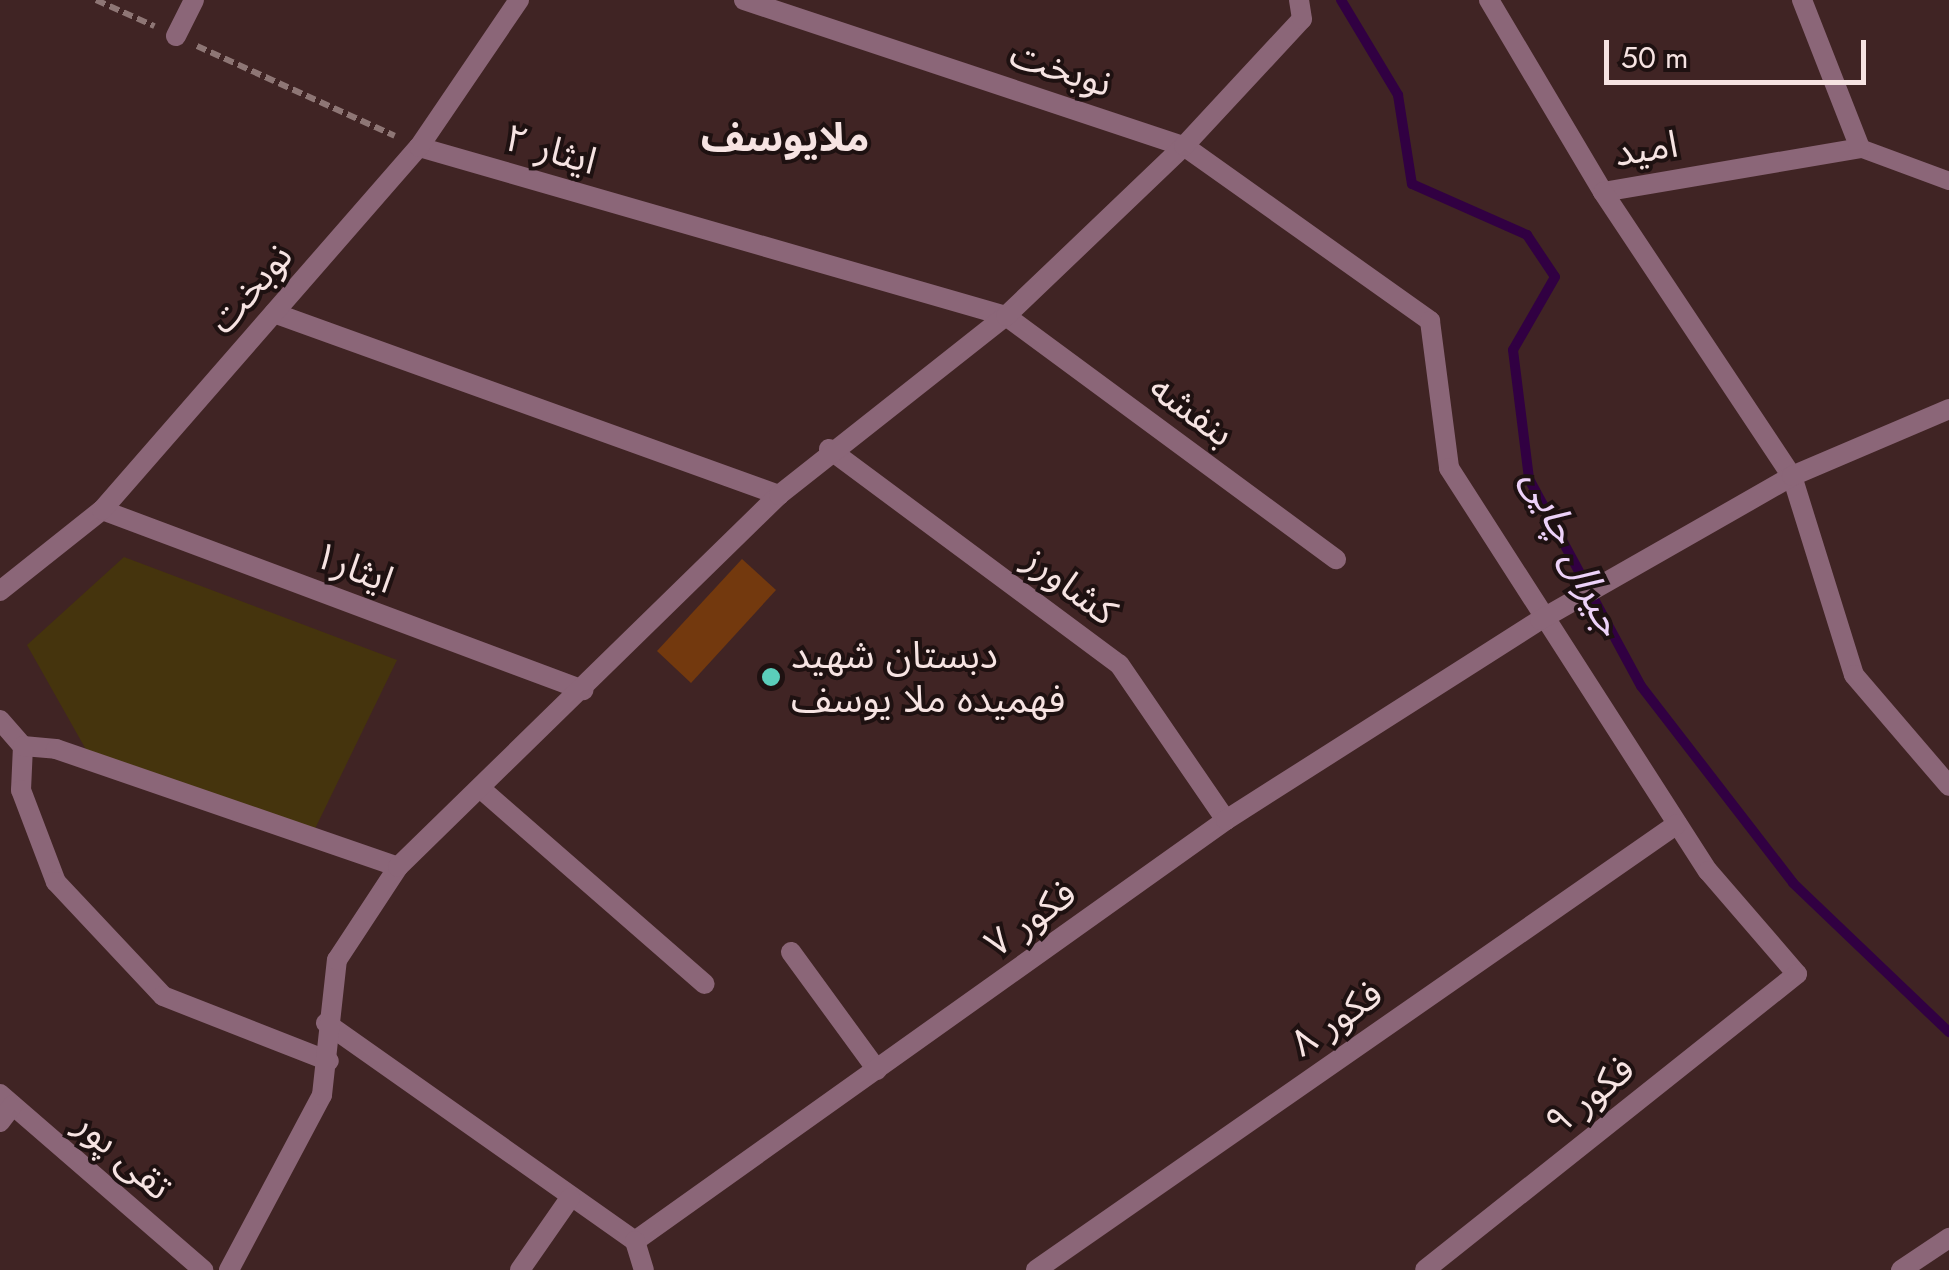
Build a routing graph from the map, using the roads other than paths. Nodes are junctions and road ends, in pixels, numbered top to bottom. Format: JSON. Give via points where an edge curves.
{"nodes":[{"id":1,"x":194,"y":0,"type":"edge"},
{"id":2,"x":519,"y":0,"type":"edge"},
{"id":3,"x":744,"y":0,"type":"edge"},
{"id":4,"x":1300,"y":0,"type":"edge"},
{"id":5,"x":1489,"y":0,"type":"edge"},
{"id":6,"x":1802,"y":0,"type":"edge"},
{"id":7,"x":176,"y":36,"type":"road end"},
{"id":8,"x":1184,"y":146,"type":"junction"},
{"id":9,"x":419,"y":147,"type":"junction"},
{"id":10,"x":1860,"y":148,"type":"junction"},
{"id":11,"x":1949,"y":181,"type":"edge"},
{"id":12,"x":1603,"y":192,"type":"junction"},
{"id":13,"x":274,"y":314,"type":"junction"},
{"id":14,"x":1006,"y":316,"type":"junction"},
{"id":15,"x":1949,"y":408,"type":"edge"},
{"id":16,"x":829,"y":449,"type":"junction"},
{"id":17,"x":1792,"y":476,"type":"junction"},
{"id":18,"x":779,"y":495,"type":"junction"},
{"id":19,"x":102,"y":510,"type":"junction"},
{"id":20,"x":1336,"y":560,"type":"dead end"},
{"id":21,"x":0,"y":591,"type":"edge"},
{"id":22,"x":1540,"y":620,"type":"junction"},
{"id":23,"x":583,"y":690,"type":"junction"},
{"id":24,"x":0,"y":720,"type":"edge"},
{"id":25,"x":22,"y":746,"type":"junction"},
{"id":26,"x":1949,"y":786,"type":"edge"},
{"id":27,"x":480,"y":788,"type":"junction"},
{"id":28,"x":1226,"y":820,"type":"junction"},
{"id":29,"x":1677,"y":824,"type":"junction"},
{"id":30,"x":398,"y":867,"type":"junction"},
{"id":31,"x":791,"y":952,"type":"dead end"},
{"id":32,"x":1797,"y":974,"type":"joint"},
{"id":33,"x":705,"y":984,"type":"dead end"},
{"id":34,"x":326,"y":1023,"type":"junction"},
{"id":35,"x":329,"y":1060,"type":"junction"},
{"id":36,"x":877,"y":1070,"type":"junction"},
{"id":37,"x":6,"y":1099,"type":"edge"},
{"id":38,"x":0,"y":1122,"type":"edge"},
{"id":39,"x":570,"y":1198,"type":"junction"},
{"id":40,"x":1949,"y":1238,"type":"edge"},
{"id":41,"x":635,"y":1241,"type":"junction"},
{"id":42,"x":194,"y":1267,"type":"edge"},
{"id":43,"x":230,"y":1270,"type":"edge"},
{"id":44,"x":520,"y":1270,"type":"edge"},
{"id":45,"x":644,"y":1270,"type":"edge"},
{"id":46,"x":1036,"y":1270,"type":"edge"},
{"id":47,"x":1425,"y":1270,"type":"edge"},
{"id":48,"x":1901,"y":1270,"type":"edge"}],
"edges":[{"from":1,"to":7,"type":"street"},
{"from":2,"to":9,"type":"street","name":"نوبخت"},
{"from":3,"to":8,"type":"street","name":"نوبخت"},
{"from":4,"to":8,"type":"street","via":[[1302,19]]},
{"from":5,"to":12,"type":"street","name":"امید"},
{"from":6,"to":10,"type":"street"},
{"from":8,"to":14,"type":"street"},
{"from":8,"to":22,"type":"street","name":"نوبخت","via":[[1430,321],[1449,468]]},
{"from":9,"to":13,"type":"street","name":"نوبخت"},
{"from":9,"to":14,"type":"street","name":"ایثار ۲"},
{"from":10,"to":11,"type":"lane"},
{"from":10,"to":12,"type":"street","name":"امید"},
{"from":12,"to":17,"type":"street"},
{"from":13,"to":18,"type":"street"},
{"from":13,"to":19,"type":"street","name":"نوبخت"},
{"from":14,"to":16,"type":"street"},
{"from":14,"to":20,"type":"street","name":"بنفشه"},
{"from":15,"to":17,"type":"street","name":"فکور ۷"},
{"from":16,"to":18,"type":"street"},
{"from":16,"to":28,"type":"street","name":"کشاورز","via":[[1119,664]]},
{"from":17,"to":22,"type":"street","name":"فکور ۷"},
{"from":17,"to":26,"type":"street","via":[[1854,675]]},
{"from":18,"to":23,"type":"street"},
{"from":19,"to":21,"type":"street","name":"نوبخت"},
{"from":19,"to":23,"type":"street","name":"ایثار۱"},
{"from":22,"to":28,"type":"street","name":"فکور ۷"},
{"from":22,"to":29,"type":"street","name":"نوبخت"},
{"from":23,"to":27,"type":"street"},
{"from":24,"to":25,"type":"street"},
{"from":25,"to":30,"type":"street","via":[[56,748]]},
{"from":25,"to":35,"type":"street","via":[[20,790],[56,882],[164,996]]},
{"from":27,"to":30,"type":"street"},
{"from":27,"to":33,"type":"street"},
{"from":28,"to":36,"type":"street","name":"فکور ۷"},
{"from":29,"to":32,"type":"street","name":"نوبخت"},
{"from":29,"to":46,"type":"street","name":"فکور ۸"},
{"from":30,"to":34,"type":"street","via":[[337,960]]},
{"from":31,"to":36,"type":"street"},
{"from":32,"to":47,"type":"street","name":"فکور ۹"},
{"from":34,"to":35,"type":"street"},
{"from":34,"to":39,"type":"street"},
{"from":35,"to":43,"type":"street","via":[[322,1094]]},
{"from":36,"to":41,"type":"street","name":"فکور ۷"},
{"from":37,"to":38,"type":"street"},
{"from":37,"to":42,"type":"street","name":"تقی پور"},
{"from":39,"to":41,"type":"street"},
{"from":39,"to":44,"type":"street"},
{"from":40,"to":48,"type":"street"},
{"from":41,"to":45,"type":"street"}]}
